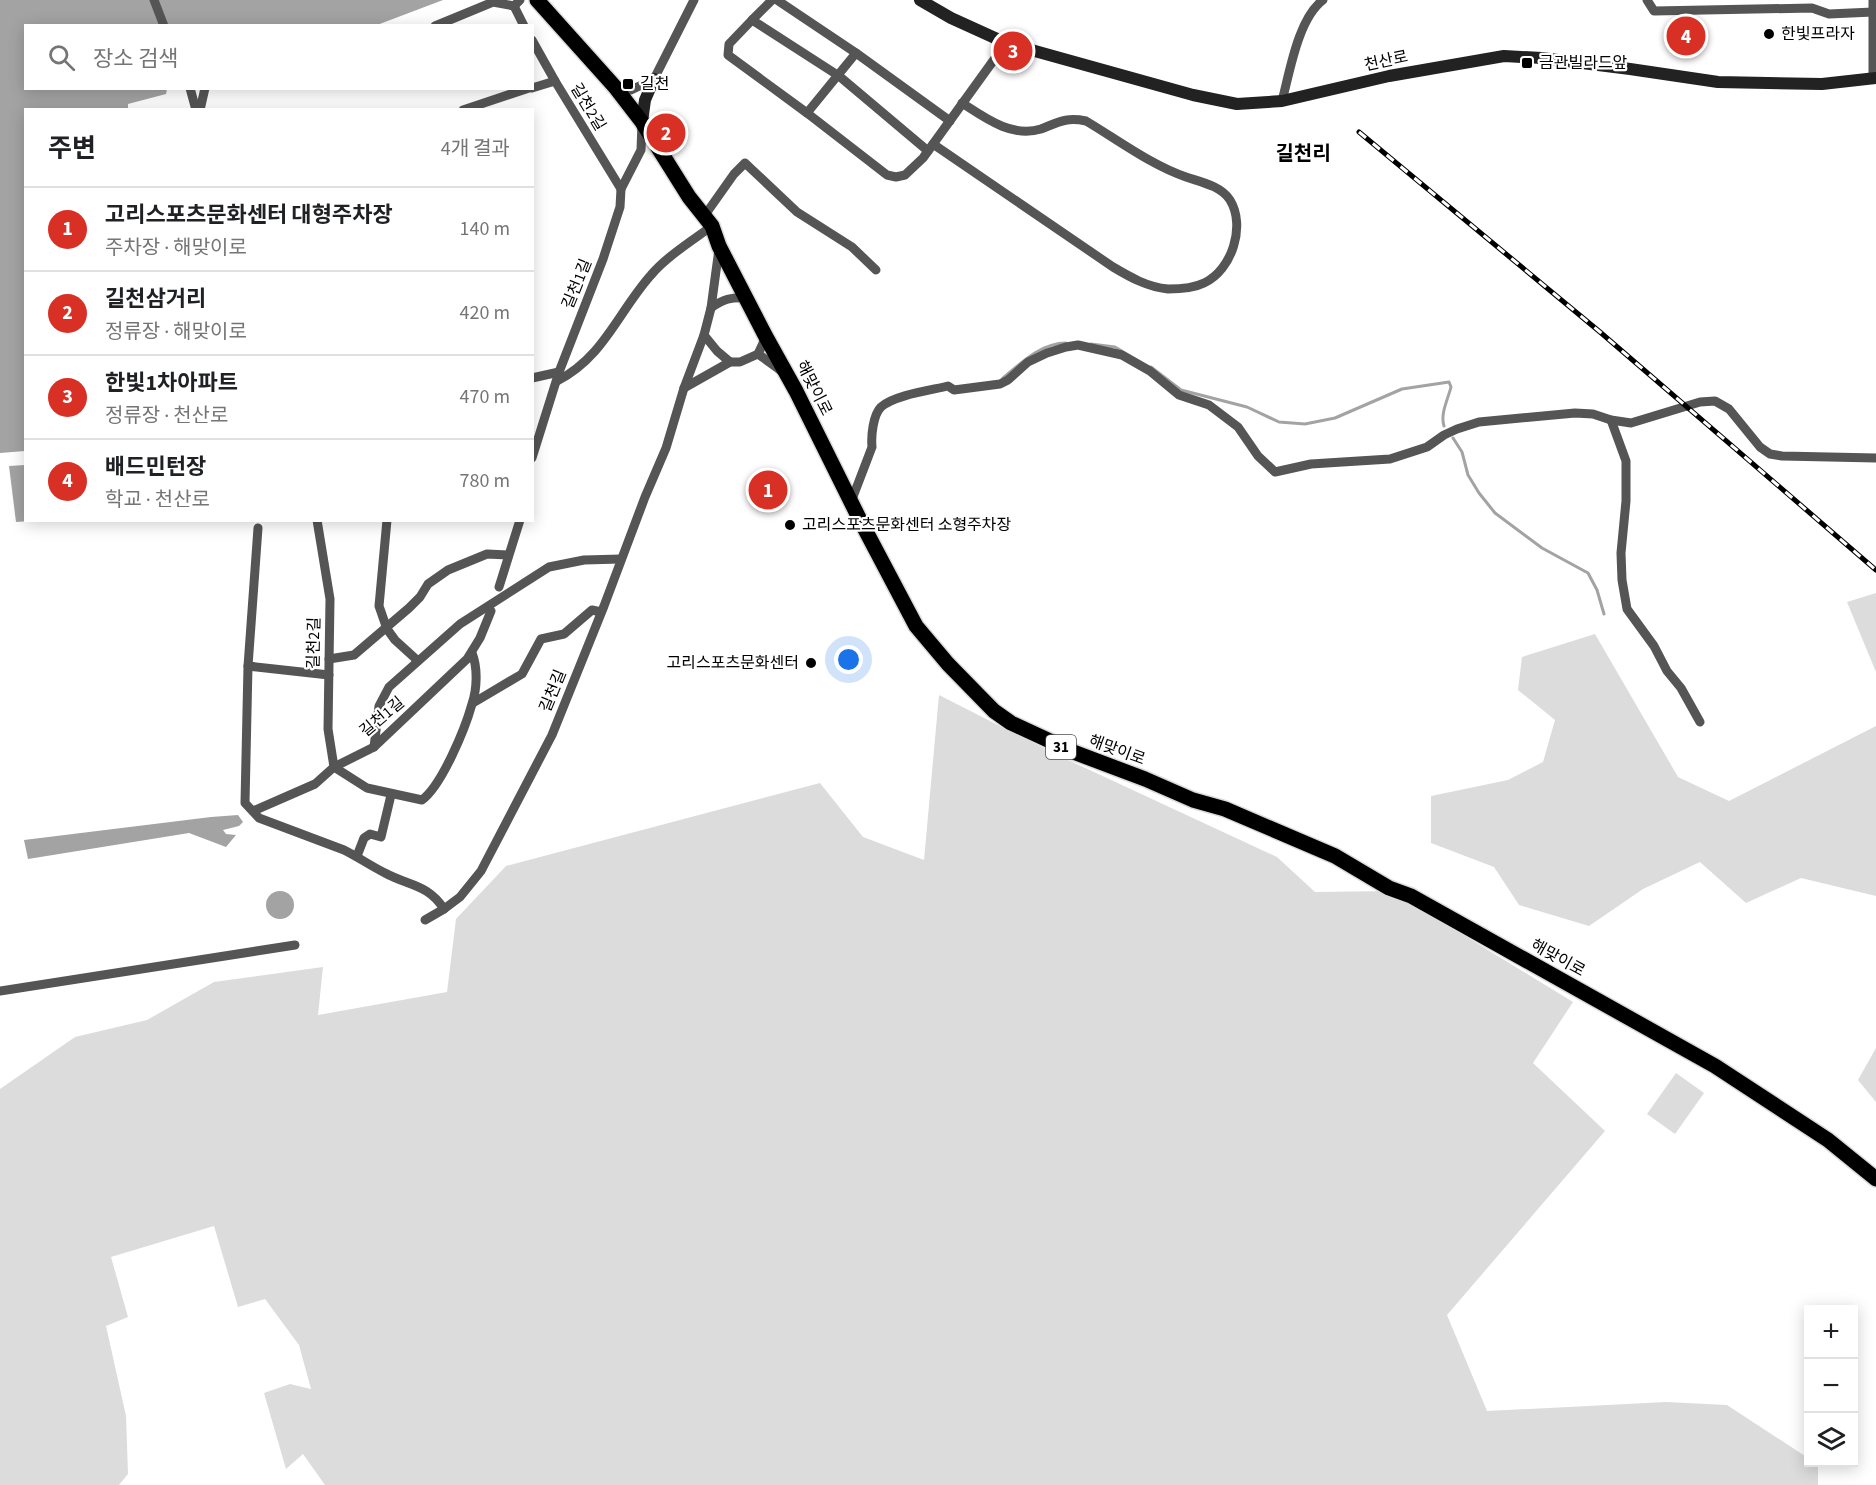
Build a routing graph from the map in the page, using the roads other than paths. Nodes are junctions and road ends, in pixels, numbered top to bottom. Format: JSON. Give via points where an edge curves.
{"nodes":[{"id":1,"x":154,"y":0,"type":"edge"},
{"id":2,"x":537,"y":0,"type":"edge"},
{"id":3,"x":694,"y":0,"type":"edge"},
{"id":4,"x":774,"y":0,"type":"edge"},
{"id":5,"x":920,"y":0,"type":"edge"},
{"id":6,"x":1323,"y":0,"type":"edge"},
{"id":7,"x":1647,"y":0,"type":"edge"},
{"id":8,"x":1819,"y":0,"type":"edge"},
{"id":9,"x":1873,"y":0,"type":"edge"},
{"id":10,"x":517,"y":3,"type":"edge"},
{"id":11,"x":1812,"y":8,"type":"junction"},
{"id":12,"x":1873,"y":12,"type":"junction"},
{"id":13,"x":752,"y":20,"type":"junction"},
{"id":14,"x":163,"y":24,"type":"edge"},
{"id":15,"x":440,"y":24,"type":"edge"},
{"id":16,"x":523,"y":24,"type":"edge"},
{"id":17,"x":1006,"y":43,"type":"junction"},
{"id":18,"x":534,"y":44,"type":"edge"},
{"id":19,"x":856,"y":53,"type":"junction"},
{"id":20,"x":839,"y":76,"type":"junction"},
{"id":21,"x":654,"y":79,"type":"junction"},
{"id":22,"x":1874,"y":79,"type":"edge"},
{"id":23,"x":555,"y":81,"type":"junction"},
{"id":24,"x":534,"y":87,"type":"edge"},
{"id":25,"x":615,"y":87,"type":"junction"},
{"id":26,"x":191,"y":90,"type":"edge"},
{"id":27,"x":204,"y":90,"type":"edge"},
{"id":28,"x":525,"y":90,"type":"edge"},
{"id":29,"x":1282,"y":101,"type":"junction"},
{"id":30,"x":962,"y":103,"type":"junction"},
{"id":31,"x":197,"y":108,"type":"edge"},
{"id":32,"x":199,"y":108,"type":"edge"},
{"id":33,"x":469,"y":108,"type":"edge"},
{"id":34,"x":807,"y":113,"type":"junction"},
{"id":35,"x":950,"y":121,"type":"junction"},
{"id":36,"x":642,"y":122,"type":"junction"},
{"id":37,"x":930,"y":148,"type":"junction"},
{"id":38,"x":621,"y":189,"type":"junction"},
{"id":39,"x":709,"y":220,"type":"junction"},
{"id":40,"x":720,"y":246,"type":"junction"},
{"id":41,"x":876,"y":270,"type":"dead end"},
{"id":42,"x":747,"y":298,"type":"junction"},
{"id":43,"x":711,"y":308,"type":"junction"},
{"id":44,"x":704,"y":335,"type":"junction"},
{"id":45,"x":766,"y":337,"type":"junction"},
{"id":46,"x":758,"y":354,"type":"junction"},
{"id":47,"x":730,"y":362,"type":"junction"},
{"id":48,"x":788,"y":375,"type":"junction"},
{"id":49,"x":558,"y":376,"type":"junction"},
{"id":50,"x":534,"y":378,"type":"edge"},
{"id":51,"x":684,"y":388,"type":"junction"},
{"id":52,"x":1611,"y":420,"type":"junction"},
{"id":53,"x":534,"y":452,"type":"edge"},
{"id":54,"x":1876,"y":458,"type":"edge"},
{"id":55,"x":851,"y":502,"type":"junction"},
{"id":56,"x":317,"y":522,"type":"edge"},
{"id":57,"x":387,"y":522,"type":"edge"},
{"id":58,"x":519,"y":522,"type":"edge"},
{"id":59,"x":258,"y":528,"type":"dead end"},
{"id":60,"x":508,"y":555,"type":"junction"},
{"id":61,"x":621,"y":559,"type":"junction"},
{"id":62,"x":499,"y":587,"type":"dead end"},
{"id":63,"x":491,"y":611,"type":"dead end"},
{"id":64,"x":601,"y":612,"type":"junction"},
{"id":65,"x":387,"y":629,"type":"junction"},
{"id":66,"x":472,"y":653,"type":"junction"},
{"id":67,"x":329,"y":659,"type":"junction"},
{"id":68,"x":417,"y":660,"type":"junction"},
{"id":69,"x":248,"y":666,"type":"junction"},
{"id":70,"x":329,"y":675,"type":"junction"},
{"id":71,"x":473,"y":703,"type":"junction"},
{"id":72,"x":1700,"y":722,"type":"dead end"},
{"id":73,"x":374,"y":747,"type":"junction"},
{"id":74,"x":334,"y":767,"type":"junction"},
{"id":75,"x":392,"y":795,"type":"junction"},
{"id":76,"x":253,"y":811,"type":"junction"},
{"id":77,"x":357,"y":856,"type":"junction"},
{"id":78,"x":444,"y":909,"type":"junction"},
{"id":79,"x":425,"y":920,"type":"dead end"},
{"id":80,"x":295,"y":945,"type":"dead end"},
{"id":81,"x":0,"y":991,"type":"edge"},
{"id":82,"x":1876,"y":1179,"type":"edge"}],
"edges":[{"from":1,"to":14,"type":"street"},
{"from":2,"to":25,"type":"main road","name":"해맞이로","number":"31"},
{"from":3,"to":21,"type":"street"},
{"from":4,"to":13,"type":"street"},
{"from":4,"to":19,"type":"street"},
{"from":5,"to":17,"type":"street","name":"천산로"},
{"from":6,"to":29,"type":"street","via":[[1304,25]]},
{"from":7,"to":11,"type":"street","via":[[1653,11]]},
{"from":8,"to":11,"type":"street"},
{"from":9,"to":12,"type":"street"},
{"from":10,"to":15,"type":"street","via":[[493,2]]},
{"from":10,"to":16,"type":"street"},
{"from":11,"to":12,"type":"street","via":[[1829,14]]},
{"from":12,"to":22,"type":"street"},
{"from":13,"to":20,"type":"street"},
{"from":13,"to":34,"type":"street","via":[[729,44],[728,55]]},
{"from":17,"to":29,"type":"street","name":"천산로","via":[[1237,104]]},
{"from":17,"to":30,"type":"street"},
{"from":18,"to":23,"type":"street","name":"길천2길"},
{"from":19,"to":20,"type":"street"},
{"from":19,"to":35,"type":"street"},
{"from":20,"to":34,"type":"street"},
{"from":20,"to":37,"type":"street"},
{"from":21,"to":25,"type":"street","via":[[631,90]]},
{"from":21,"to":36,"type":"street","via":[[645,100]]},
{"from":22,"to":29,"type":"street","name":"천산로","via":[[1822,84],[1718,82],[1504,56],[1389,76]]},
{"from":23,"to":24,"type":"street"},
{"from":23,"to":38,"type":"street","name":"길천2길"},
{"from":25,"to":36,"type":"main road","name":"해맞이로","number":"31"},
{"from":26,"to":31,"type":"street"},
{"from":27,"to":32,"type":"street"},
{"from":28,"to":33,"type":"street"},
{"from":30,"to":35,"type":"street"},
{"from":30,"to":37,"type":"street","via":[[994,123],[1016,130],[1029,131],[1073,118],[1086,121],[1164,167],[1218,188],[1229,198],[1234,210],[1237,230],[1232,251],[1221,269],[1205,283],[1169,289],[1153,287],[1113,267]]},
{"from":34,"to":37,"type":"street","via":[[887,175],[905,175]]},
{"from":35,"to":37,"type":"street"},
{"from":36,"to":38,"type":"street","name":"길천1길","via":[[640,150]]},
{"from":36,"to":39,"type":"main road","name":"해맞이로","number":"31","via":[[689,197]]},
{"from":38,"to":49,"type":"street","name":"길천1길","via":[[620,207],[606,251]]},
{"from":39,"to":40,"type":"main road","name":"해맞이로","number":"31"},
{"from":39,"to":41,"type":"street","via":[[734,174],[745,163],[797,212],[852,247]]},
{"from":39,"to":49,"type":"street","via":[[653,272],[597,350],[576,371]]},
{"from":40,"to":42,"type":"main road","name":"해맞이로","number":"31"},
{"from":40,"to":43,"type":"street","name":"길천길"},
{"from":42,"to":43,"type":"street","via":[[731,297]]},
{"from":42,"to":45,"type":"main road","name":"해맞이로","number":"31"},
{"from":43,"to":44,"type":"street","name":"길천길"},
{"from":44,"to":47,"type":"street"},
{"from":44,"to":51,"type":"street","name":"길천길"},
{"from":45,"to":46,"type":"street"},
{"from":45,"to":48,"type":"main road","name":"해맞이로","number":"31"},
{"from":46,"to":47,"type":"street"},
{"from":46,"to":48,"type":"street"},
{"from":47,"to":51,"type":"street"},
{"from":48,"to":55,"type":"main road","name":"해맞이로","number":"31"},
{"from":49,"to":50,"type":"street"},
{"from":49,"to":53,"type":"street","name":"길천1길"},
{"from":51,"to":61,"type":"street","name":"길천길","via":[[666,448]]},
{"from":52,"to":54,"type":"street","via":[[1631,423],[1715,401],[1729,409],[1770,454]]},
{"from":52,"to":55,"type":"street","via":[[1575,413],[1479,422],[1398,457],[1311,464],[1275,472],[1238,427],[1209,405],[1179,394],[1122,355],[1078,345],[1028,362],[1000,384],[954,390],[948,386],[904,396],[882,407]]},
{"from":52,"to":72,"type":"street","via":[[1626,461],[1621,553],[1627,609]]},
{"from":55,"to":82,"type":"main road","name":"해맞이로","number":"31","via":[[916,626],[994,711],[1011,723],[1076,753],[1225,809],[1346,862],[1389,888],[1411,896],[1715,1066],[1828,1140]]},
{"from":56,"to":67,"type":"street","name":"길천2길","via":[[330,599]]},
{"from":57,"to":65,"type":"street","via":[[379,606]]},
{"from":58,"to":60,"type":"street"},
{"from":59,"to":69,"type":"street"},
{"from":60,"to":62,"type":"street"},
{"from":60,"to":65,"type":"street","via":[[487,554],[448,570],[428,584]]},
{"from":61,"to":64,"type":"street","name":"길천길"},
{"from":61,"to":68,"type":"street","via":[[584,560],[549,567],[460,624]]},
{"from":63,"to":66,"type":"street","name":"길천1길"},
{"from":64,"to":71,"type":"street","via":[[592,610],[564,634],[541,639],[522,674]]},
{"from":64,"to":78,"type":"street","name":"길천길","via":[[552,735],[505,827],[481,871]]},
{"from":65,"to":67,"type":"street","via":[[354,655]]},
{"from":65,"to":68,"type":"street"},
{"from":66,"to":71,"type":"street","via":[[476,665]]},
{"from":66,"to":73,"type":"street","name":"길천1길"},
{"from":67,"to":70,"type":"street","name":"길천2길"},
{"from":68,"to":73,"type":"street","via":[[389,687],[379,706]]},
{"from":69,"to":70,"type":"street"},
{"from":69,"to":76,"type":"street","via":[[244,803]]},
{"from":70,"to":74,"type":"street","name":"길천2길","via":[[328,729]]},
{"from":71,"to":75,"type":"street","via":[[454,751],[430,794],[422,800]]},
{"from":73,"to":74,"type":"street","name":"길천1길"},
{"from":74,"to":75,"type":"street","via":[[367,789]]},
{"from":74,"to":76,"type":"street","name":"길천1길","via":[[315,784]]},
{"from":75,"to":77,"type":"street","via":[[381,837],[370,834],[364,838]]},
{"from":76,"to":77,"type":"street","via":[[259,818]]},
{"from":77,"to":78,"type":"street","via":[[386,874],[428,891]]},
{"from":78,"to":79,"type":"street","name":"길천길"},
{"from":80,"to":81,"type":"street"}]}
